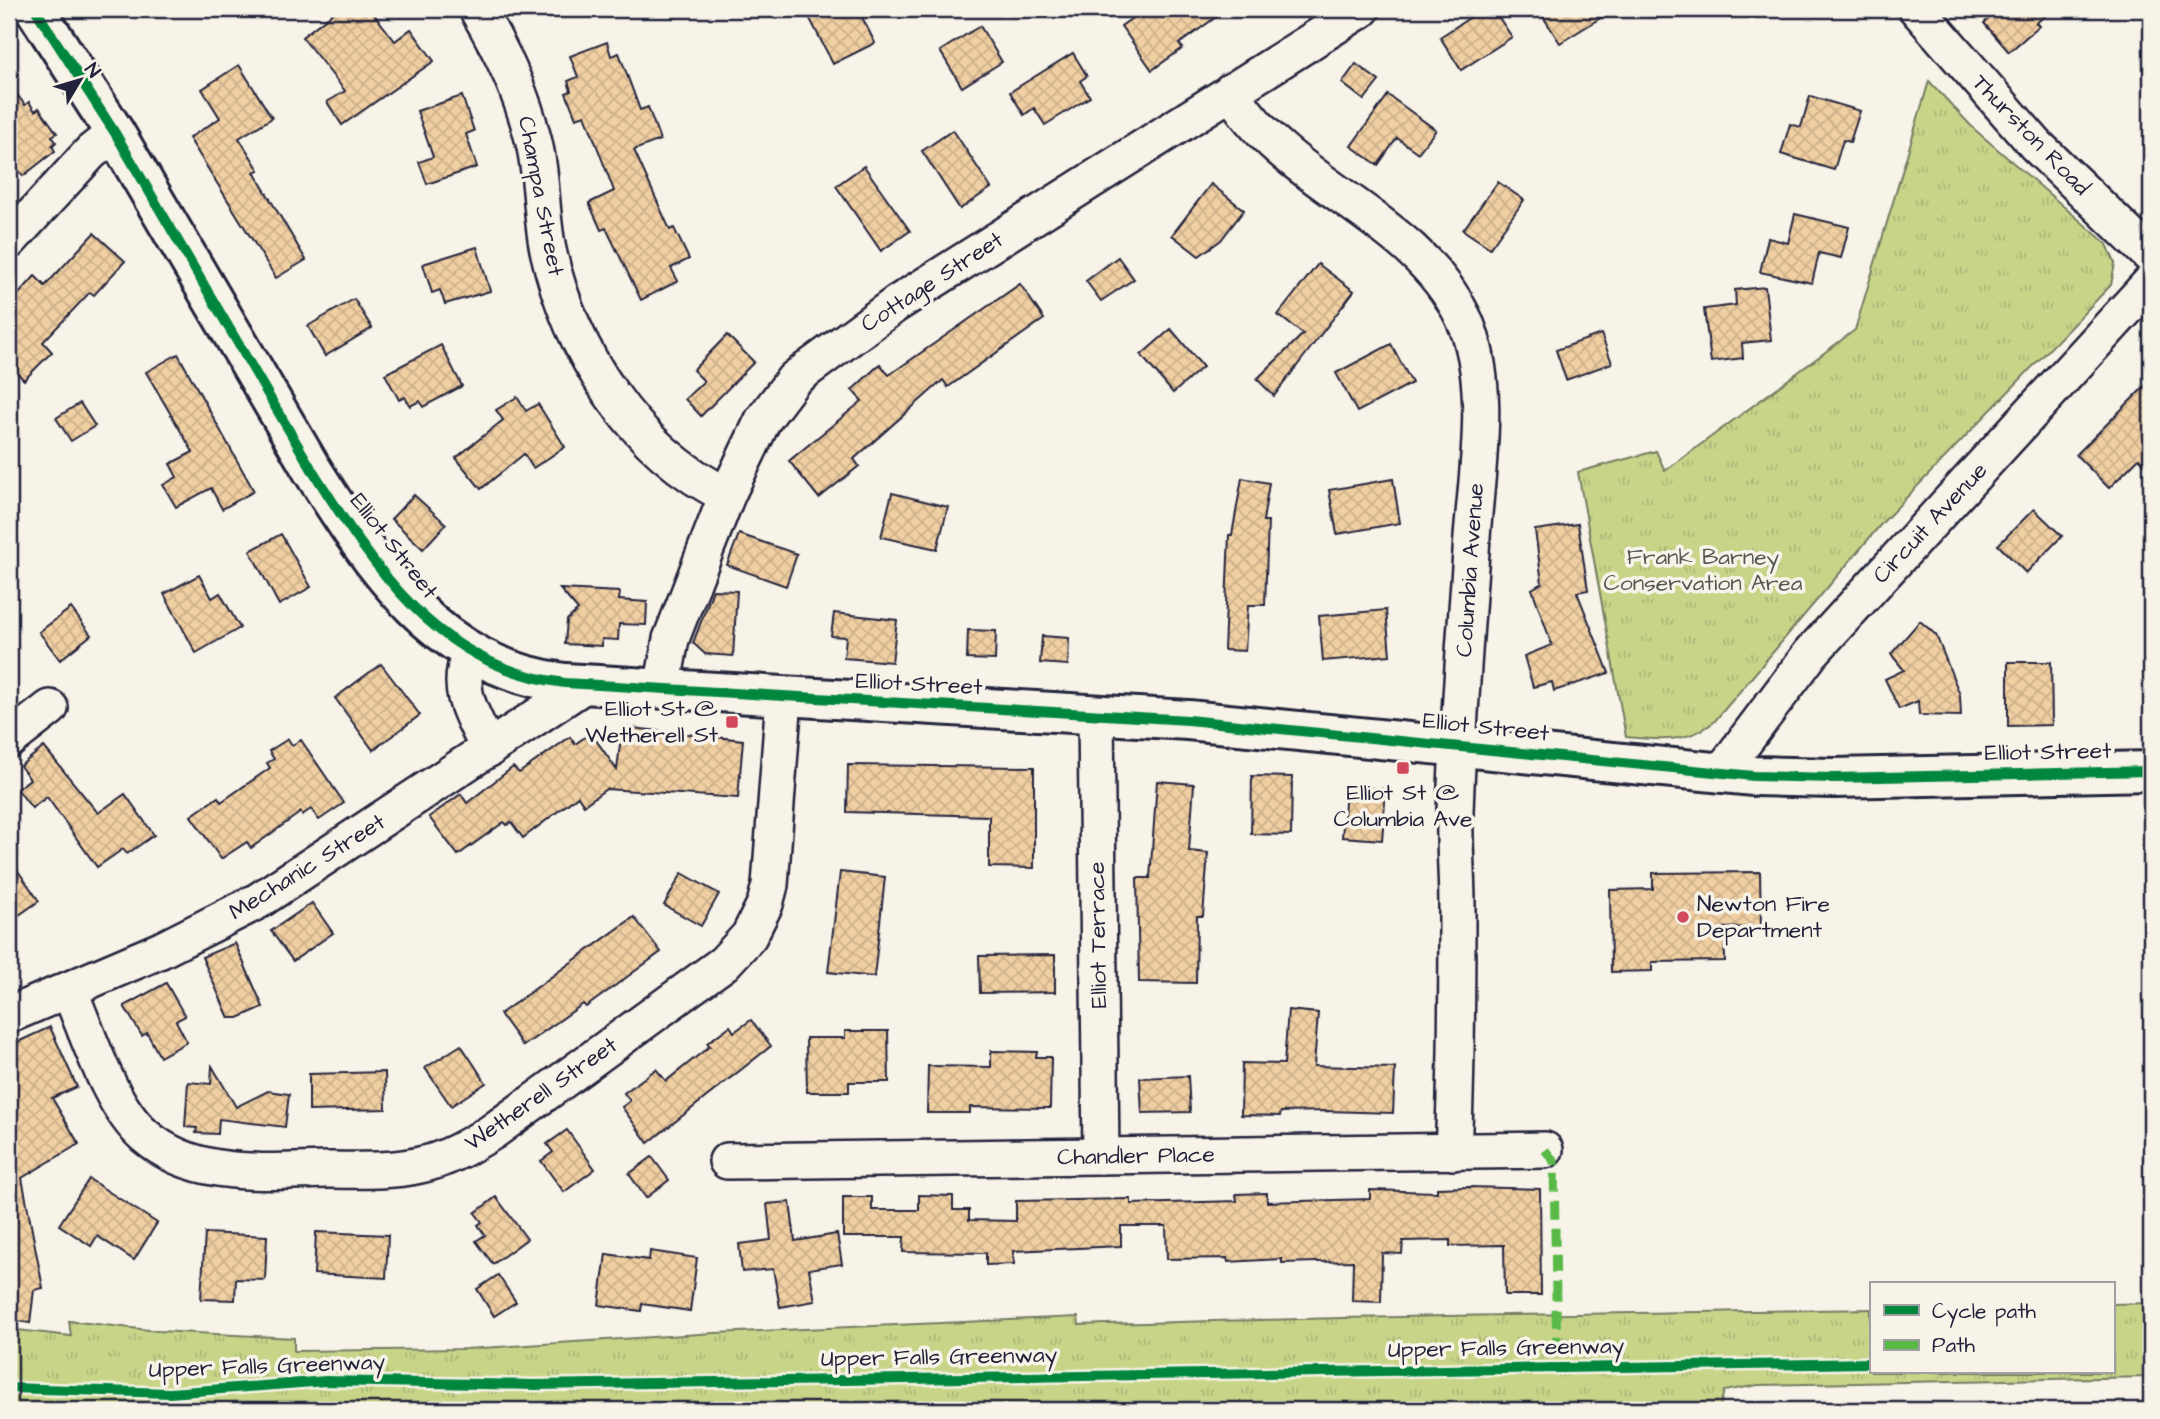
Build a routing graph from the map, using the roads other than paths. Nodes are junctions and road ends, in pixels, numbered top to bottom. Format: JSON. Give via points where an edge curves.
{"nodes":[{"id":1,"x":35,"y":9,"type":"edge"},
{"id":2,"x":477,"y":9,"type":"edge"},
{"id":3,"x":1362,"y":9,"type":"edge"},
{"id":4,"x":1917,"y":9,"type":"edge"},
{"id":5,"x":1231,"y":91,"type":"junction"},
{"id":6,"x":115,"y":133,"type":"junction"},
{"id":7,"x":9,"y":241,"type":"edge"},
{"id":8,"x":2151,"y":256,"type":"edge"},
{"id":9,"x":2151,"y":282,"type":"edge"},
{"id":10,"x":727,"y":495,"type":"junction"},
{"id":11,"x":470,"y":654,"type":"junction"},
{"id":12,"x":586,"y":684,"type":"junction"},
{"id":13,"x":662,"y":689,"type":"junction"},
{"id":14,"x":783,"y":697,"type":"junction"},
{"id":15,"x":50,"y":708,"type":"dead end"},
{"id":16,"x":1096,"y":715,"type":"junction"},
{"id":17,"x":9,"y":740,"type":"edge"},
{"id":18,"x":1459,"y":745,"type":"junction"},
{"id":19,"x":489,"y":749,"type":"junction"},
{"id":20,"x":2151,"y":771,"type":"edge"},
{"id":21,"x":1720,"y":774,"type":"junction"},
{"id":22,"x":69,"y":990,"type":"junction"},
{"id":23,"x":9,"y":1015,"type":"edge"},
{"id":24,"x":1545,"y":1150,"type":"dead end"},
{"id":25,"x":1453,"y":1153,"type":"junction"},
{"id":26,"x":1101,"y":1156,"type":"junction"},
{"id":27,"x":727,"y":1161,"type":"dead end"}],
"edges":[{"from":1,"to":6,"type":"street","name":"Elliot Street"},
{"from":2,"to":10,"type":"street","name":"Champa Street","via":[[500,51],[532,135],[548,248],[579,339],[629,418],[678,466]]},
{"from":3,"to":5,"type":"street","name":"Cottage Street"},
{"from":4,"to":8,"type":"street","name":"Thurston Road","via":[[2036,145]]},
{"from":5,"to":10,"type":"street","name":"Cottage Street","via":[[895,304],[812,363],[763,420]]},
{"from":5,"to":18,"type":"street","name":"Columbia Avenue","via":[[1250,121],[1276,147],[1423,261],[1451,296],[1471,337],[1479,411]]},
{"from":6,"to":7,"type":"street","via":[[90,152]]},
{"from":6,"to":11,"type":"street","name":"Elliot Street","via":[[347,523],[414,608]]},
{"from":9,"to":21,"type":"street","name":"Circuit Avenue","via":[[1811,653]]},
{"from":10,"to":13,"type":"street","name":"Cottage Street","via":[[671,639]]},
{"from":11,"to":12,"type":"street","name":"Elliot Street","via":[[524,677]]},
{"from":11,"to":19,"type":"street","via":[[462,690]]},
{"from":12,"to":13,"type":"street","name":"Elliot Street"},
{"from":12,"to":19,"type":"street","name":"Mechanic Street"},
{"from":13,"to":14,"type":"street","name":"Elliot Street"},
{"from":14,"to":16,"type":"street","name":"Elliot Street"},
{"from":14,"to":22,"type":"street","name":"Wetherell Street","via":[[770,885],[749,936],[707,976],[458,1152],[421,1165],[381,1169],[246,1172],[189,1161],[158,1145],[131,1121]]},
{"from":15,"to":17,"type":"street"},
{"from":16,"to":18,"type":"street","name":"Elliot Street"},
{"from":16,"to":26,"type":"street","name":"Elliot Terrace"},
{"from":18,"to":21,"type":"street","name":"Elliot Street"},
{"from":18,"to":25,"type":"street","name":"Columbia Avenue"},
{"from":19,"to":22,"type":"street","name":"Mechanic Street","via":[[258,901]]},
{"from":20,"to":21,"type":"street","name":"Elliot Street","via":[[1825,778]]},
{"from":22,"to":23,"type":"street","name":"Mechanic Street"},
{"from":24,"to":25,"type":"street","name":"Chandler Place"},
{"from":25,"to":26,"type":"street","name":"Chandler Place"},
{"from":26,"to":27,"type":"street","name":"Chandler Place"}]}
